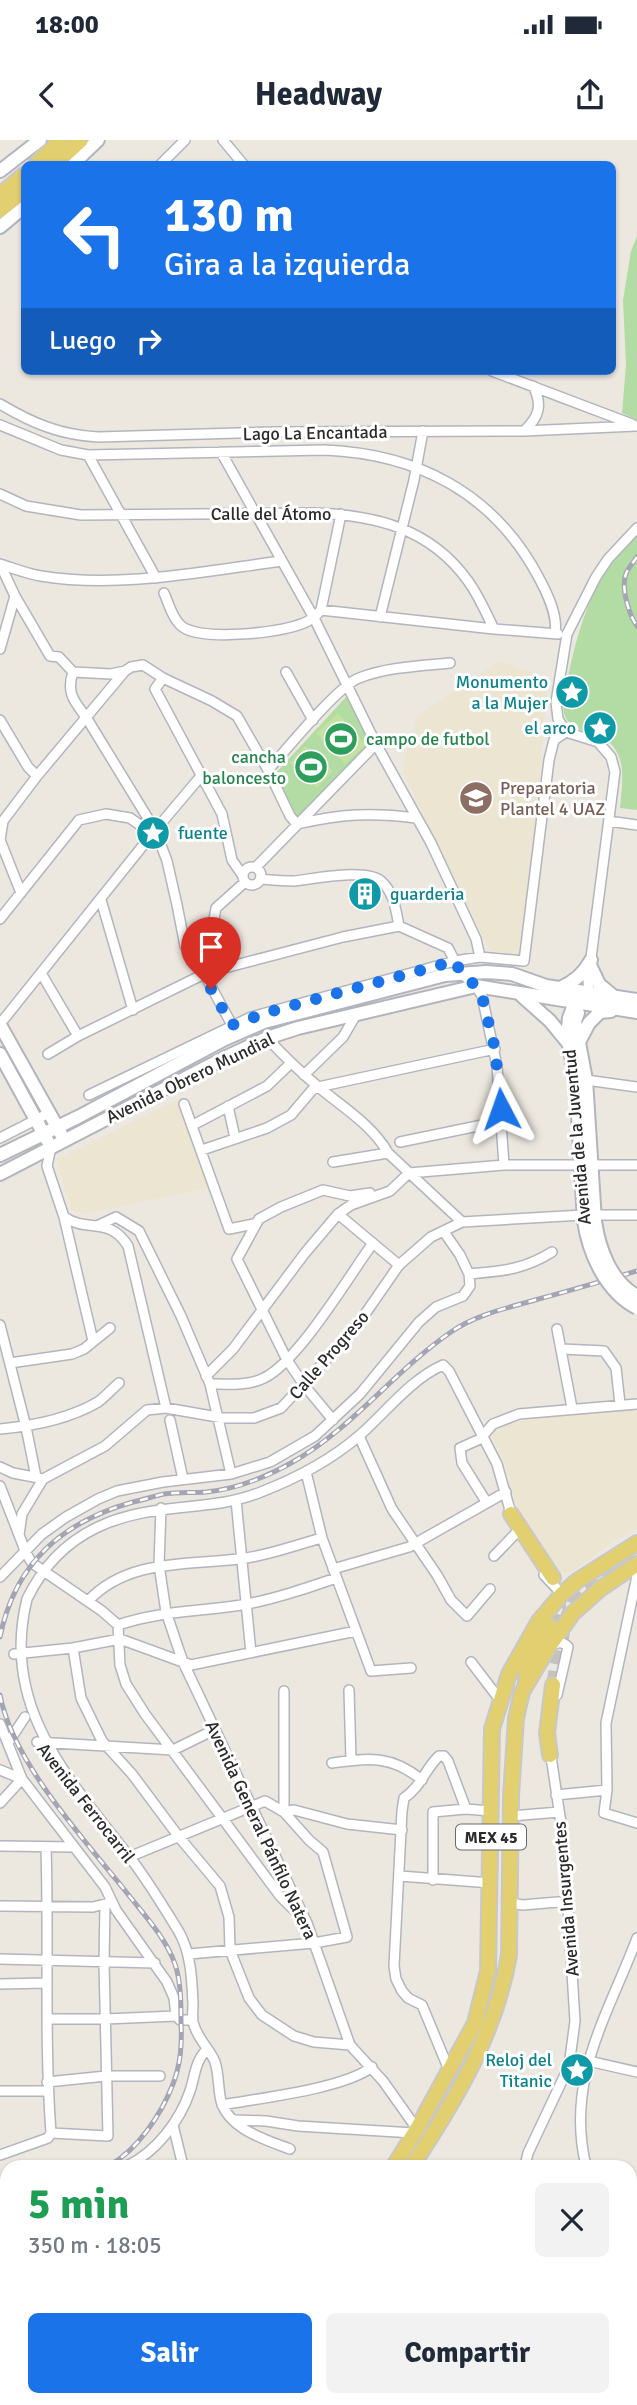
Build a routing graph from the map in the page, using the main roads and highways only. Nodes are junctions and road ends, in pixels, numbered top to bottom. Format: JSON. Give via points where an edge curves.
{"nodes":[{"id":1,"x":40,"y":140,"type":"edge"},
{"id":2,"x":61,"y":140,"type":"edge"},
{"id":3,"x":80,"y":140,"type":"edge"},
{"id":4,"x":99,"y":140,"type":"edge"},
{"id":5,"x":39,"y":161,"type":"edge"},
{"id":6,"x":58,"y":161,"type":"edge"},
{"id":7,"x":76,"y":161,"type":"edge"},
{"id":8,"x":0,"y":171,"type":"edge"},
{"id":9,"x":21,"y":178,"type":"edge"},
{"id":10,"x":21,"y":193,"type":"edge"},
{"id":11,"x":0,"y":195,"type":"edge"},
{"id":12,"x":0,"y":210,"type":"edge"},
{"id":13,"x":21,"y":211,"type":"edge"},
{"id":14,"x":0,"y":227,"type":"edge"},
{"id":15,"x":560,"y":988,"type":"junction"},
{"id":16,"x":585,"y":988,"type":"junction"},
{"id":17,"x":519,"y":994,"type":"junction"},
{"id":18,"x":615,"y":997,"type":"junction"},
{"id":19,"x":637,"y":1000,"type":"edge"},
{"id":20,"x":578,"y":1004,"type":"junction"},
{"id":21,"x":631,"y":1012,"type":"edge"},
{"id":22,"x":0,"y":1024,"type":"edge"},
{"id":23,"x":575,"y":1044,"type":"junction"},
{"id":24,"x":0,"y":1054,"type":"edge"},
{"id":25,"x":49,"y":1113,"type":"junction"},
{"id":26,"x":78,"y":1117,"type":"junction"},
{"id":27,"x":57,"y":1128,"type":"junction"},
{"id":28,"x":44,"y":1133,"type":"junction"},
{"id":29,"x":65,"y":1140,"type":"junction"},
{"id":30,"x":51,"y":1147,"type":"junction"},
{"id":31,"x":0,"y":1155,"type":"edge"},
{"id":32,"x":586,"y":1165,"type":"junction"},
{"id":33,"x":0,"y":1174,"type":"edge"},
{"id":34,"x":589,"y":1218,"type":"junction"},
{"id":35,"x":637,"y":1296,"type":"edge"},
{"id":36,"x":637,"y":1308,"type":"edge"},
{"id":37,"x":511,"y":1514,"type":"road end"},
{"id":38,"x":637,"y":1543,"type":"edge"},
{"id":39,"x":637,"y":1551,"type":"edge"},
{"id":40,"x":637,"y":1564,"type":"edge"},
{"id":41,"x":614,"y":1566,"type":"tunnel mouth"},
{"id":42,"x":553,"y":1578,"type":"dead end"},
{"id":43,"x":550,"y":1626,"type":"tunnel mouth"},
{"id":44,"x":526,"y":1685,"type":"junction"},
{"id":45,"x":553,"y":1685,"type":"tunnel mouth"},
{"id":46,"x":550,"y":1755,"type":"road end"},
{"id":47,"x":475,"y":2023,"type":"junction"},
{"id":48,"x":405,"y":2160,"type":"edge"},
{"id":49,"x":407,"y":2160,"type":"edge"},
{"id":50,"x":407,"y":2160,"type":"edge"}],
"edges":[{"from":1,"to":8,"type":"main road"},
{"from":2,"to":5,"type":"main road"},
{"from":3,"to":6,"type":"main road"},
{"from":4,"to":7,"type":"main road"},
{"from":9,"to":11,"type":"main road"},
{"from":10,"to":12,"type":"main road"},
{"from":13,"to":14,"type":"main road"},
{"from":15,"to":16,"type":"main road","name":"Avenida Obrero Mundial"},
{"from":15,"to":18,"type":"main road","via":[[577,979],[591,963],[599,984]]},
{"from":15,"to":26,"type":"main road","name":"Avenida Obrero Mundial","via":[[512,974],[461,973],[312,1008],[225,1039]]},
{"from":16,"to":18,"type":"main road","name":"Avenida Obrero Mundial"},
{"from":16,"to":20,"type":"main road","name":"Avenida de la Juventud"},
{"from":17,"to":20,"type":"main road","name":"Avenida Obrero Mundial"},
{"from":17,"to":23,"type":"main road"},
{"from":17,"to":29,"type":"main road","name":"Avenida Obrero Mundial","via":[[476,986],[267,1038]]},
{"from":18,"to":19,"type":"main road","name":"Avenida Obrero Mundial"},
{"from":20,"to":21,"type":"main road","name":"Avenida Obrero Mundial"},
{"from":20,"to":23,"type":"main road","name":"Avenida de la Juventud","via":[[569,1018],[567,1036]]},
{"from":21,"to":23,"type":"main road","via":[[600,1012]]},
{"from":22,"to":25,"type":"main road"},
{"from":23,"to":32,"type":"main road","name":"Avenida de la Juventud"},
{"from":23,"to":32,"type":"main road","name":"Avenida de la Juventud","via":[[586,1080]]},
{"from":24,"to":28,"type":"main road"},
{"from":25,"to":26,"type":"main road"},
{"from":25,"to":27,"type":"main road"},
{"from":26,"to":27,"type":"main road","name":"Avenida Obrero Mundial"},
{"from":27,"to":28,"type":"main road","name":"Avenida Obrero Mundial"},
{"from":27,"to":29,"type":"main road"},
{"from":28,"to":30,"type":"main road"},
{"from":28,"to":31,"type":"main road","name":"Avenida Obrero Mundial"},
{"from":29,"to":30,"type":"main road","name":"Avenida Obrero Mundial"},
{"from":30,"to":33,"type":"main road","name":"Avenida Obrero Mundial"},
{"from":32,"to":34,"type":"main road","name":"Avenida de la Juventud"},
{"from":34,"to":35,"type":"main road","name":"Avenida de la Juventud","bridge":true,"via":[[608,1263],[623,1287]]},
{"from":34,"to":36,"type":"main road","name":"Avenida de la Juventud","bridge":true,"via":[[587,1239],[603,1273],[622,1300]]},
{"from":37,"to":42,"type":"main road"},
{"from":38,"to":47,"type":"main road","number":"MEX 45","via":[[562,1594],[540,1621],[509,1674],[500,1700],[492,1729],[488,1971]]},
{"from":39,"to":41,"type":"main road"},
{"from":40,"to":44,"type":"main road","number":"MEX 45","via":[[573,1613]]},
{"from":43,"to":44,"type":"main road","via":[[527,1664]]},
{"from":44,"to":49,"type":"main road","number":"MEX 45","via":[[516,1718],[505,1978],[467,2076]]},
{"from":45,"to":46,"type":"main road","via":[[547,1733]]},
{"from":47,"to":48,"type":"main road","number":"MEX 45","via":[[416,2131]]},
{"from":47,"to":50,"type":"main road","via":[[457,2076]]}]}
